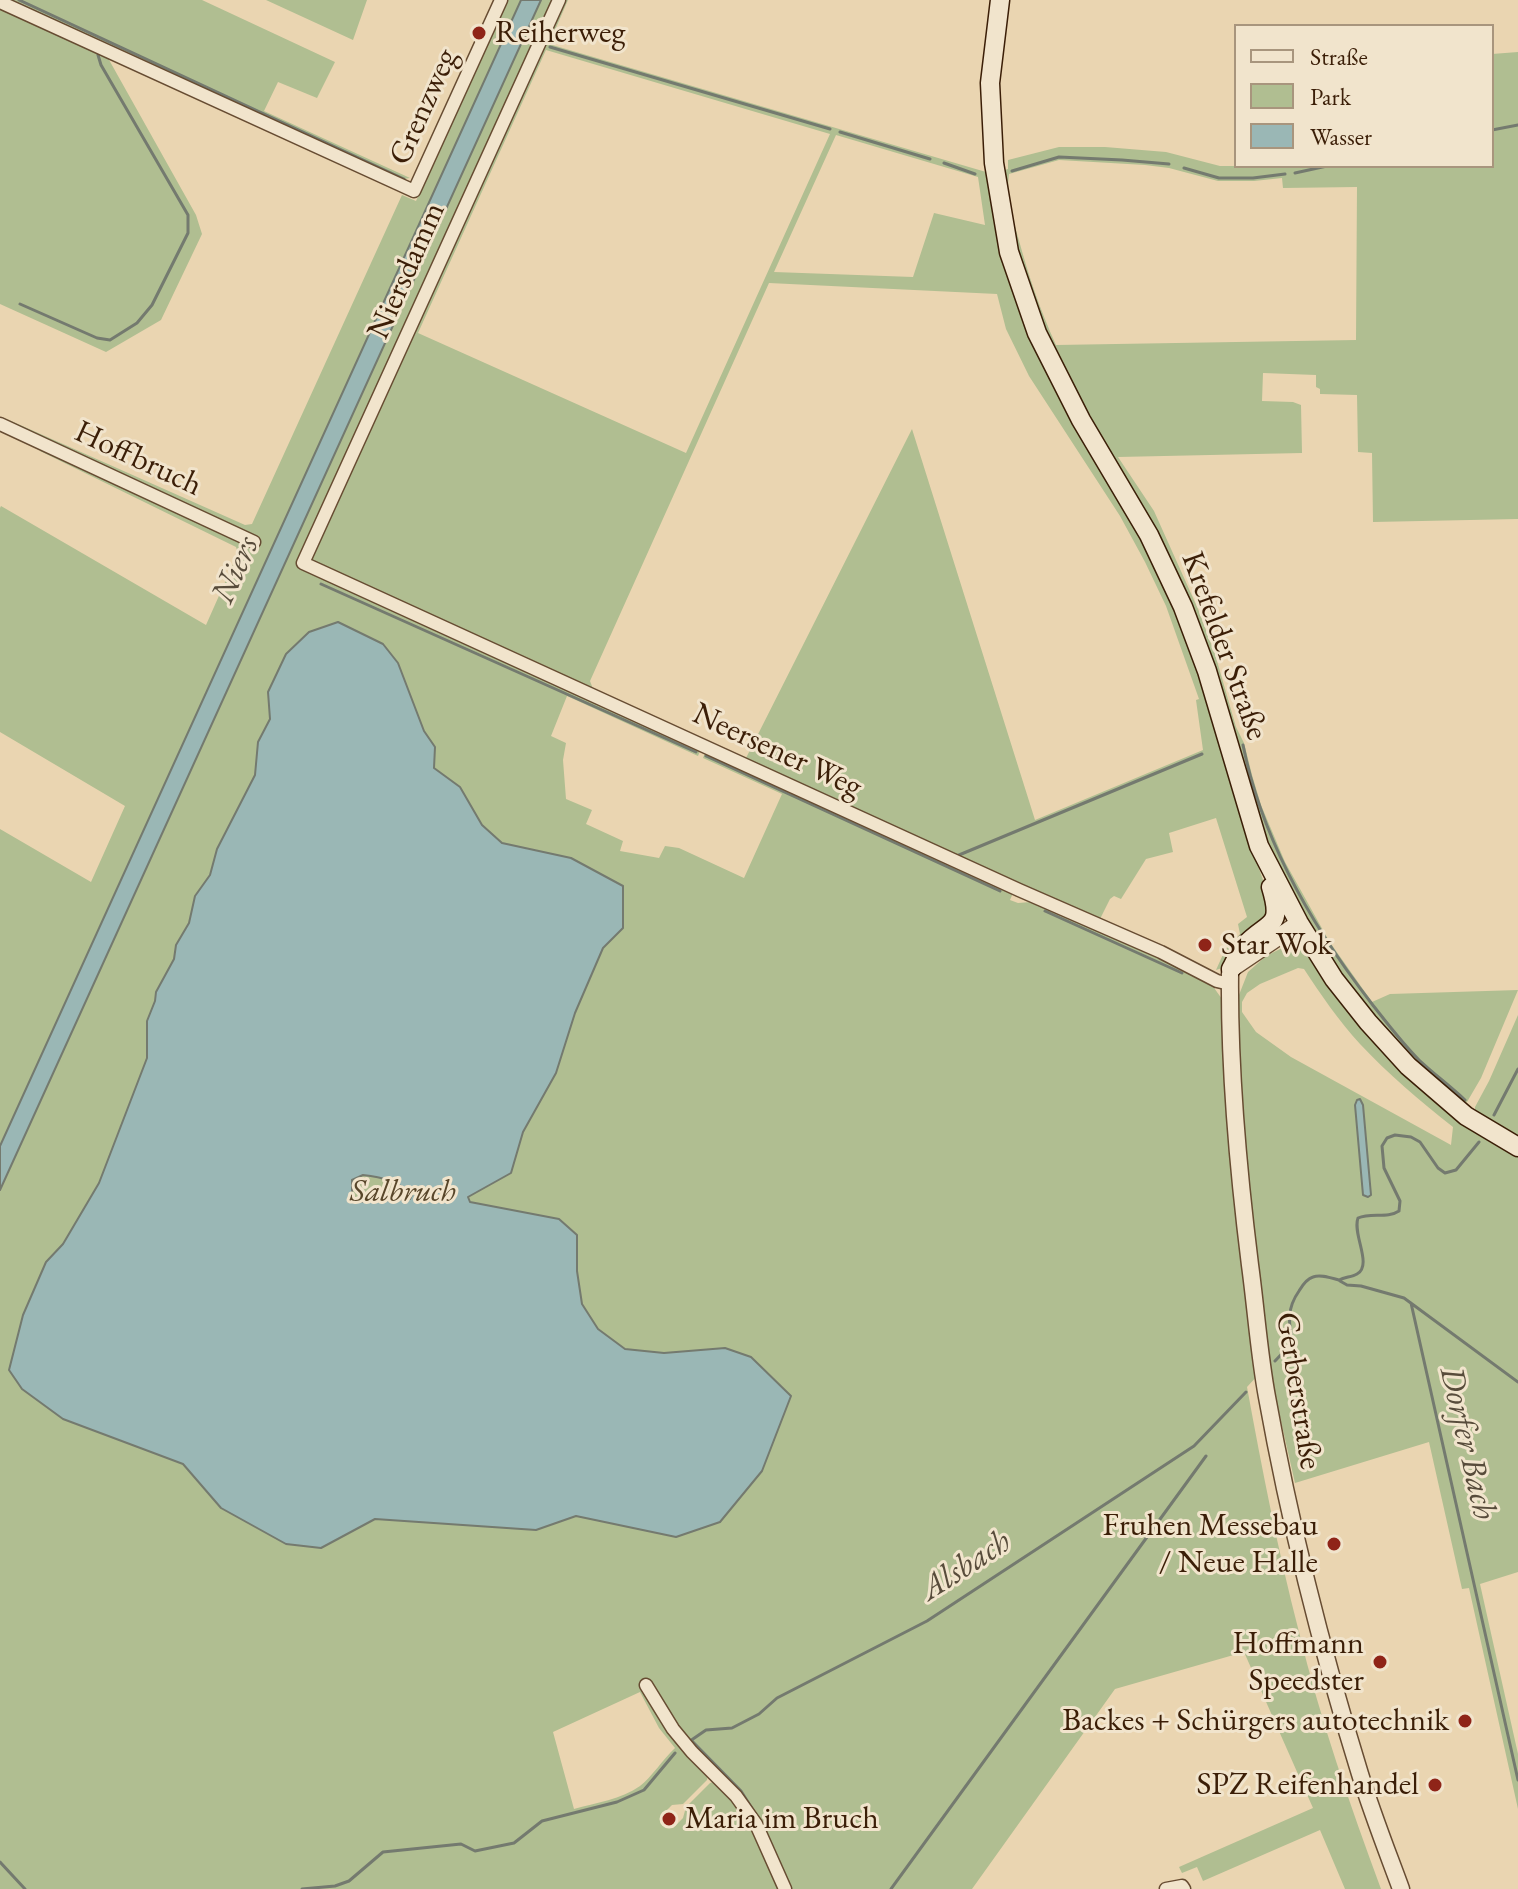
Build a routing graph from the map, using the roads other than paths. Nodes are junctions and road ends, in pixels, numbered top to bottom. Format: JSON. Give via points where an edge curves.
{"nodes":[{"id":1,"x":501,"y":0,"type":"edge"},
{"id":2,"x":559,"y":0,"type":"edge"},
{"id":3,"x":1000,"y":0,"type":"edge"},
{"id":4,"x":0,"y":2,"type":"edge"},
{"id":5,"x":0,"y":424,"type":"edge"},
{"id":6,"x":254,"y":542,"type":"dead end"},
{"id":7,"x":303,"y":563,"type":"joint"},
{"id":8,"x":1259,"y":846,"type":"junction"},
{"id":9,"x":1299,"y":923,"type":"junction"},
{"id":10,"x":1230,"y":977,"type":"junction"},
{"id":11,"x":1518,"y":1147,"type":"edge"},
{"id":12,"x":646,"y":1685,"type":"dead end"},
{"id":13,"x":785,"y":1889,"type":"edge"},
{"id":14,"x":1166,"y":1889,"type":"edge"},
{"id":15,"x":1184,"y":1889,"type":"edge"},
{"id":16,"x":1401,"y":1889,"type":"edge"}],
"edges":[{"from":1,"to":4,"type":"street","name":"Grenzweg","via":[[414,191]]},
{"from":2,"to":7,"type":"street","name":"Niersdamm"},
{"from":3,"to":8,"type":"main road","name":"Krefelder Straße","via":[[990,83],[994,163],[1009,252],[1037,333],[1183,607]]},
{"from":5,"to":6,"type":"street","name":"Hoffbruch"},
{"from":7,"to":10,"type":"street","name":"Neersener Weg","via":[[1217,981]]},
{"from":8,"to":9,"type":"main road","name":"Krefelder Straße"},
{"from":8,"to":10,"type":"main road","via":[[1276,915],[1243,947]]},
{"from":9,"to":10,"type":"street"},
{"from":9,"to":11,"type":"main road","name":"Krefelder Straße","via":[[1334,979],[1408,1066],[1466,1116]]},
{"from":10,"to":16,"type":"street","name":"Gerberstraße","via":[[1240,1178],[1267,1395],[1314,1615],[1361,1777]]},
{"from":12,"to":13,"type":"street","via":[[673,1729],[756,1824]]},
{"from":14,"to":15,"type":"street"}]}
